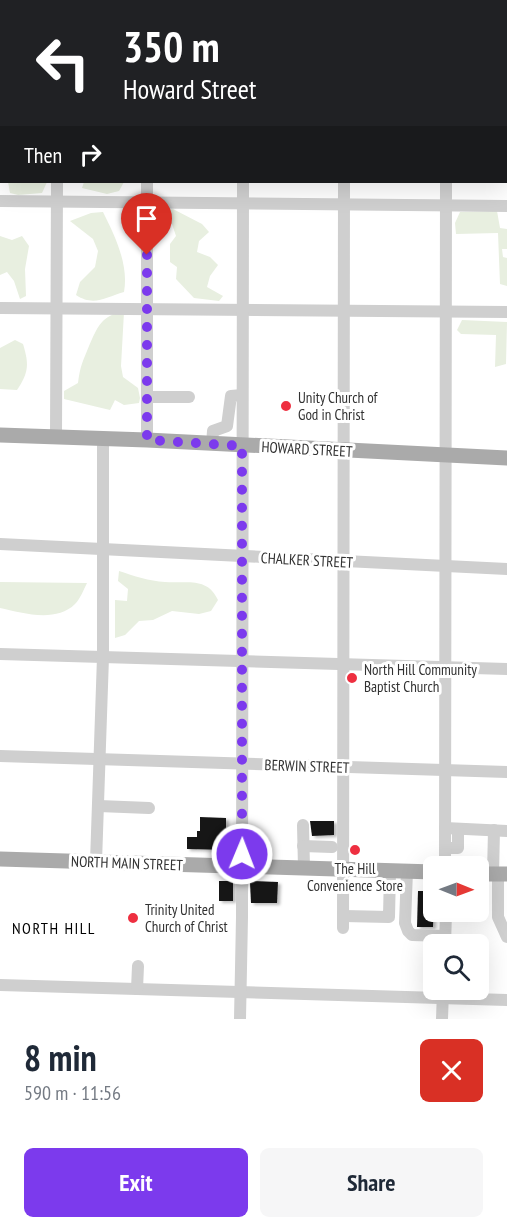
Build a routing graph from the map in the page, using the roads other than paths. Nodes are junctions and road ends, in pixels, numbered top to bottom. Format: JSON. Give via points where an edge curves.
{"nodes":[{"id":1,"x":57,"y":183,"type":"edge"},
{"id":2,"x":147,"y":183,"type":"edge"},
{"id":3,"x":243,"y":183,"type":"edge"},
{"id":4,"x":344,"y":183,"type":"edge"},
{"id":5,"x":446,"y":183,"type":"edge"},
{"id":6,"x":0,"y":201,"type":"edge"},
{"id":7,"x":57,"y":202,"type":"junction"},
{"id":8,"x":147,"y":202,"type":"junction"},
{"id":9,"x":243,"y":203,"type":"junction"},
{"id":10,"x":344,"y":204,"type":"junction"},
{"id":11,"x":446,"y":205,"type":"junction"},
{"id":12,"x":507,"y":206,"type":"edge"},
{"id":13,"x":0,"y":308,"type":"edge"},
{"id":14,"x":56,"y":308,"type":"junction"},
{"id":15,"x":147,"y":308,"type":"junction"},
{"id":16,"x":243,"y":309,"type":"junction"},
{"id":17,"x":344,"y":310,"type":"junction"},
{"id":18,"x":446,"y":311,"type":"junction"},
{"id":19,"x":507,"y":312,"type":"edge"},
{"id":20,"x":243,"y":394,"type":"junction"},
{"id":21,"x":147,"y":397,"type":"junction"},
{"id":22,"x":189,"y":397,"type":"dead end"},
{"id":23,"x":0,"y":435,"type":"edge"},
{"id":24,"x":56,"y":437,"type":"junction"},
{"id":25,"x":103,"y":438,"type":"junction"},
{"id":26,"x":147,"y":440,"type":"junction"},
{"id":27,"x":212,"y":444,"type":"junction"},
{"id":28,"x":242,"y":446,"type":"junction"},
{"id":29,"x":343,"y":451,"type":"junction"},
{"id":30,"x":446,"y":456,"type":"junction"},
{"id":31,"x":507,"y":458,"type":"edge"},
{"id":32,"x":0,"y":544,"type":"edge"},
{"id":33,"x":104,"y":549,"type":"junction"},
{"id":34,"x":242,"y":557,"type":"junction"},
{"id":35,"x":344,"y":562,"type":"junction"},
{"id":36,"x":445,"y":566,"type":"junction"},
{"id":37,"x":507,"y":569,"type":"edge"},
{"id":38,"x":0,"y":654,"type":"edge"},
{"id":39,"x":103,"y":657,"type":"junction"},
{"id":40,"x":242,"y":662,"type":"junction"},
{"id":41,"x":344,"y":664,"type":"junction"},
{"id":42,"x":446,"y":667,"type":"junction"},
{"id":43,"x":507,"y":669,"type":"edge"},
{"id":44,"x":0,"y":756,"type":"edge"},
{"id":45,"x":100,"y":759,"type":"junction"},
{"id":46,"x":242,"y":764,"type":"junction"},
{"id":47,"x":343,"y":767,"type":"junction"},
{"id":48,"x":446,"y":770,"type":"junction"},
{"id":49,"x":507,"y":772,"type":"edge"},
{"id":50,"x":99,"y":806,"type":"junction"},
{"id":51,"x":149,"y":808,"type":"dead end"},
{"id":52,"x":303,"y":825,"type":"dead end"},
{"id":53,"x":452,"y":829,"type":"junction"},
{"id":54,"x":501,"y":830,"type":"edge"},
{"id":55,"x":242,"y":840,"type":"junction"},
{"id":56,"x":259,"y":840,"type":"dead end"},
{"id":57,"x":303,"y":846,"type":"junction"},
{"id":58,"x":319,"y":847,"type":"junction"},
{"id":59,"x":332,"y":847,"type":"dead end"},
{"id":60,"x":445,"y":856,"type":"edge"},
{"id":61,"x":0,"y":859,"type":"edge"},
{"id":62,"x":96,"y":862,"type":"junction"},
{"id":63,"x":242,"y":867,"type":"junction"},
{"id":64,"x":311,"y":868,"type":"junction"},
{"id":65,"x":344,"y":869,"type":"junction"},
{"id":66,"x":390,"y":871,"type":"junction"},
{"id":67,"x":407,"y":872,"type":"junction"},
{"id":68,"x":423,"y":872,"type":"edge"},
{"id":69,"x":494,"y":874,"type":"edge"},
{"id":70,"x":423,"y":937,"type":"edge"},
{"id":71,"x":507,"y":937,"type":"edge"},
{"id":72,"x":138,"y":966,"type":"dead end"},
{"id":73,"x":0,"y":985,"type":"edge"},
{"id":74,"x":137,"y":989,"type":"junction"},
{"id":75,"x":241,"y":993,"type":"junction"},
{"id":76,"x":423,"y":994,"type":"edge"},
{"id":77,"x":489,"y":998,"type":"edge"},
{"id":78,"x":443,"y":1000,"type":"edge"},
{"id":79,"x":507,"y":1000,"type":"edge"},
{"id":80,"x":240,"y":1019,"type":"edge"},
{"id":81,"x":442,"y":1019,"type":"edge"}],
"edges":[{"from":1,"to":7,"type":"street"},
{"from":2,"to":8,"type":"street"},
{"from":3,"to":9,"type":"street"},
{"from":4,"to":10,"type":"street"},
{"from":5,"to":11,"type":"street"},
{"from":6,"to":7,"type":"street"},
{"from":7,"to":8,"type":"street"},
{"from":7,"to":14,"type":"street"},
{"from":8,"to":9,"type":"street"},
{"from":8,"to":15,"type":"street"},
{"from":9,"to":10,"type":"street"},
{"from":9,"to":16,"type":"street"},
{"from":10,"to":11,"type":"street"},
{"from":10,"to":17,"type":"street"},
{"from":11,"to":12,"type":"street"},
{"from":11,"to":18,"type":"street"},
{"from":13,"to":14,"type":"street"},
{"from":14,"to":15,"type":"street"},
{"from":14,"to":24,"type":"street"},
{"from":15,"to":16,"type":"street"},
{"from":15,"to":21,"type":"street"},
{"from":16,"to":17,"type":"street"},
{"from":16,"to":20,"type":"street"},
{"from":17,"to":18,"type":"street"},
{"from":17,"to":29,"type":"street"},
{"from":18,"to":19,"type":"street"},
{"from":18,"to":30,"type":"street"},
{"from":20,"to":27,"type":"street","via":[[229,398],[227,426],[213,431]]},
{"from":20,"to":28,"type":"street"},
{"from":21,"to":22,"type":"street"},
{"from":21,"to":26,"type":"street"},
{"from":23,"to":24,"type":"main road","name":"HOWARD STREET"},
{"from":24,"to":25,"type":"main road","name":"HOWARD STREET"},
{"from":25,"to":26,"type":"main road","name":"HOWARD STREET"},
{"from":25,"to":33,"type":"street"},
{"from":26,"to":27,"type":"main road","name":"HOWARD STREET"},
{"from":27,"to":28,"type":"main road","name":"HOWARD STREET"},
{"from":28,"to":29,"type":"main road","name":"HOWARD STREET"},
{"from":28,"to":34,"type":"street"},
{"from":29,"to":30,"type":"main road","name":"HOWARD STREET"},
{"from":29,"to":35,"type":"street"},
{"from":30,"to":31,"type":"main road","name":"HOWARD STREET"},
{"from":30,"to":36,"type":"street"},
{"from":32,"to":33,"type":"street","name":"CHALKER STREET"},
{"from":33,"to":34,"type":"street","name":"CHALKER STREET"},
{"from":33,"to":39,"type":"street"},
{"from":34,"to":35,"type":"street","name":"CHALKER STREET"},
{"from":34,"to":40,"type":"street"},
{"from":35,"to":36,"type":"street","name":"CHALKER STREET"},
{"from":35,"to":41,"type":"street"},
{"from":36,"to":37,"type":"street","name":"CHALKER STREET"},
{"from":36,"to":42,"type":"street"},
{"from":38,"to":39,"type":"street"},
{"from":39,"to":40,"type":"street"},
{"from":39,"to":45,"type":"street"},
{"from":40,"to":41,"type":"street"},
{"from":40,"to":46,"type":"street"},
{"from":41,"to":42,"type":"street"},
{"from":41,"to":47,"type":"street"},
{"from":42,"to":43,"type":"street"},
{"from":42,"to":48,"type":"street"},
{"from":44,"to":45,"type":"street","name":"BERWIN STREET"},
{"from":45,"to":46,"type":"street","name":"BERWIN STREET"},
{"from":45,"to":50,"type":"street"},
{"from":46,"to":47,"type":"street","name":"BERWIN STREET"},
{"from":46,"to":55,"type":"street"},
{"from":47,"to":48,"type":"street","name":"BERWIN STREET"},
{"from":47,"to":65,"type":"street"},
{"from":48,"to":49,"type":"street","name":"BERWIN STREET"},
{"from":48,"to":53,"type":"street"},
{"from":50,"to":51,"type":"street"},
{"from":50,"to":62,"type":"street"},
{"from":52,"to":57,"type":"street"},
{"from":53,"to":54,"type":"street"},
{"from":53,"to":60,"type":"street"},
{"from":54,"to":69,"type":"street"},
{"from":55,"to":56,"type":"street"},
{"from":55,"to":63,"type":"street"},
{"from":57,"to":58,"type":"street"},
{"from":57,"to":64,"type":"street"},
{"from":58,"to":59,"type":"street"},
{"from":58,"to":64,"type":"street"},
{"from":61,"to":62,"type":"main road","name":"NORTH MAIN STREET"},
{"from":62,"to":63,"type":"main road","name":"NORTH MAIN STREET"},
{"from":63,"to":64,"type":"main road","name":"NORTH MAIN STREET"},
{"from":63,"to":75,"type":"street"},
{"from":64,"to":65,"type":"main road","name":"NORTH MAIN STREET"},
{"from":65,"to":66,"type":"main road","name":"NORTH MAIN STREET"},
{"from":65,"to":66,"type":"street","via":[[343,922],[389,917]]},
{"from":66,"to":67,"type":"main road","name":"NORTH MAIN STREET"},
{"from":67,"to":68,"type":"main road","name":"NORTH MAIN STREET"},
{"from":67,"to":70,"type":"street","via":[[405,923],[412,935]]},
{"from":69,"to":71,"type":"street","via":[[498,917]]},
{"from":72,"to":74,"type":"street"},
{"from":73,"to":74,"type":"street"},
{"from":74,"to":75,"type":"street"},
{"from":75,"to":76,"type":"street"},
{"from":75,"to":80,"type":"street"},
{"from":77,"to":79,"type":"street"},
{"from":78,"to":81,"type":"street"}]}
